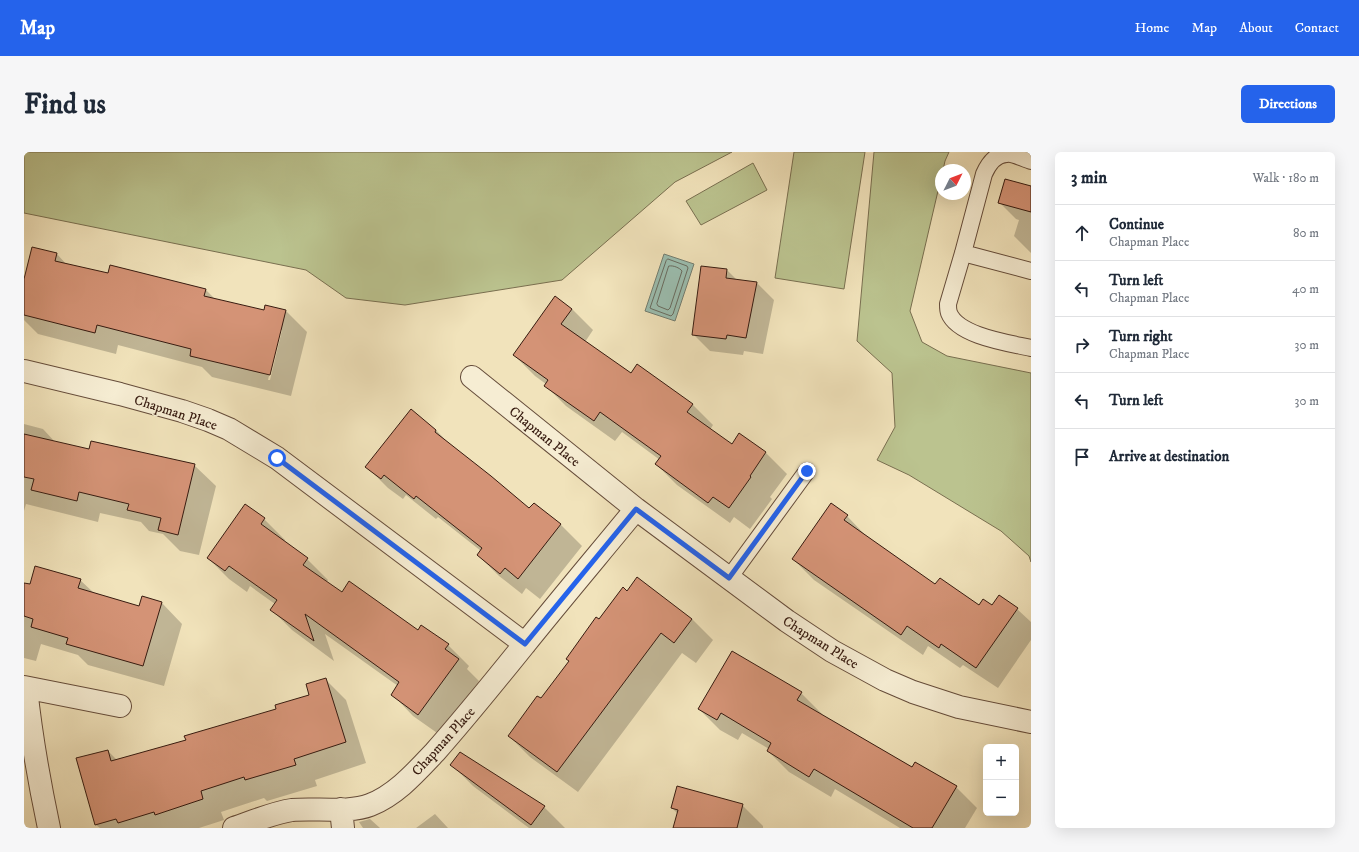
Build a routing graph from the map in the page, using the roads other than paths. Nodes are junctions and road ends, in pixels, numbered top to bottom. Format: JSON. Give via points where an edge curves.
{"nodes":[{"id":1,"x":1031,"y":160,"type":"edge"},
{"id":2,"x":963,"y":253,"type":"junction"},
{"id":3,"x":1031,"y":271,"type":"edge"},
{"id":4,"x":1031,"y":348,"type":"edge"},
{"id":5,"x":24,"y":371,"type":"edge"},
{"id":6,"x":472,"y":378,"type":"dead end"},
{"id":7,"x":807,"y":471,"type":"dead end"},
{"id":8,"x":636,"y":509,"type":"junction"},
{"id":9,"x":729,"y":578,"type":"junction"},
{"id":10,"x":525,"y":644,"type":"junction"},
{"id":11,"x":25,"y":687,"type":"edge"},
{"id":12,"x":120,"y":706,"type":"dead end"},
{"id":13,"x":1031,"y":722,"type":"edge"},
{"id":14,"x":342,"y":818,"type":"edge"},
{"id":15,"x":49,"y":828,"type":"edge"},
{"id":16,"x":234,"y":828,"type":"edge"}],
"edges":[{"from":1,"to":2,"type":"lane","via":[[1007,153],[999,156],[988,166]]},
{"from":2,"to":3,"type":"lane"},
{"from":2,"to":4,"type":"lane","via":[[948,304],[948,312],[952,319],[961,328],[976,335]]},
{"from":5,"to":10,"type":"street","name":"Chapman Place","via":[[182,411],[229,429],[277,458]]},
{"from":6,"to":8,"type":"street","name":"Chapman Place"},
{"from":7,"to":9,"type":"lane"},
{"from":8,"to":9,"type":"street","name":"Chapman Place"},
{"from":8,"to":10,"type":"street","name":"Chapman Place"},
{"from":9,"to":13,"type":"street","name":"Chapman Place","via":[[787,621],[856,665],[885,680],[959,707]]},
{"from":10,"to":14,"type":"street","name":"Chapman Place","via":[[452,734],[418,770],[383,799],[357,808]]},
{"from":11,"to":12,"type":"street"},
{"from":11,"to":15,"type":"street","via":[[32,742]]},
{"from":14,"to":16,"type":"street","name":"Chapman Place","via":[[310,809],[270,815]]}]}
